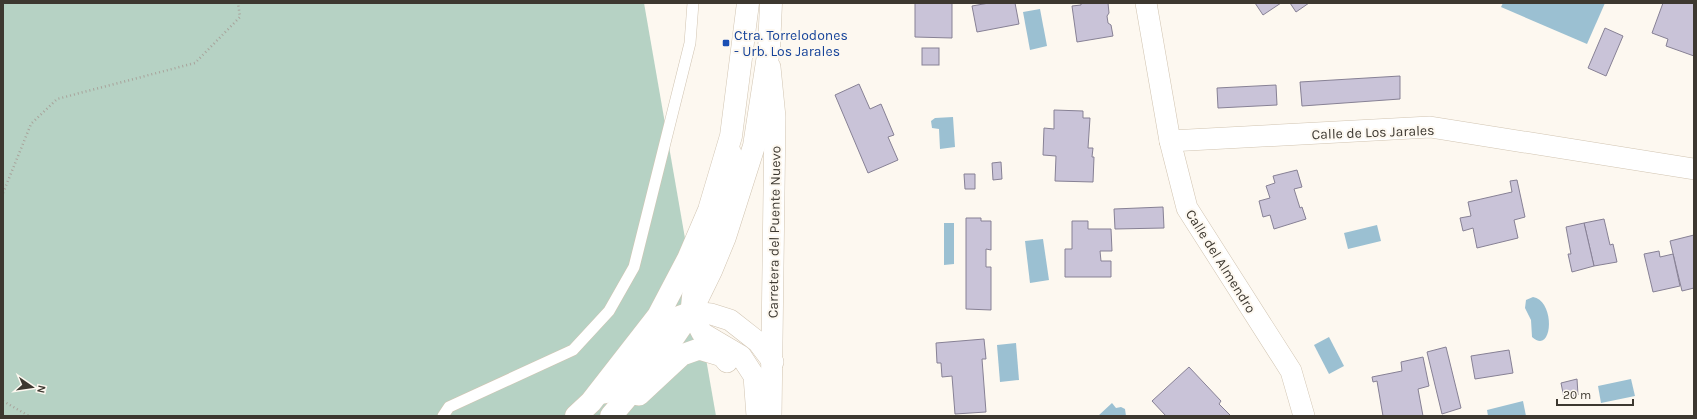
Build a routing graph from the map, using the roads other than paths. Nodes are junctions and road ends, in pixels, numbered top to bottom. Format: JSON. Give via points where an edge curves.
{"nodes":[{"id":1,"x":693,"y":3,"type":"edge"},
{"id":2,"x":748,"y":3,"type":"edge"},
{"id":3,"x":771,"y":3,"type":"edge"},
{"id":4,"x":1146,"y":3,"type":"edge"},
{"id":5,"x":769,"y":49,"type":"junction"},
{"id":6,"x":731,"y":136,"type":"junction"},
{"id":7,"x":1170,"y":142,"type":"junction"},
{"id":8,"x":1694,"y":169,"type":"edge"},
{"id":9,"x":691,"y":312,"type":"junction"},
{"id":10,"x":773,"y":362,"type":"junction"},
{"id":11,"x":583,"y":409,"type":"edge"},
{"id":12,"x":761,"y":415,"type":"edge"},
{"id":13,"x":442,"y":416,"type":"edge"},
{"id":14,"x":611,"y":416,"type":"edge"},
{"id":15,"x":617,"y":416,"type":"edge"},
{"id":16,"x":1304,"y":416,"type":"edge"}],
"edges":[{"from":1,"to":13,"type":"lane","via":[[690,44],[634,267],[609,311],[573,350],[449,407]]},
{"from":2,"to":6,"type":"main road"},
{"from":3,"to":5,"type":"main road"},
{"from":4,"to":7,"type":"street","name":"Calle del Almendro"},
{"from":5,"to":9,"type":"main road","via":[[754,146],[725,237]]},
{"from":5,"to":10,"type":"street","name":"Carretera del Puente Nuevo","via":[[775,117]]},
{"from":6,"to":9,"type":"street","via":[[729,187],[694,281]]},
{"from":6,"to":11,"type":"main road","via":[[709,210],[688,259],[658,316]]},
{"from":7,"to":8,"type":"street","name":"Calle de Los Jarales","via":[[1430,127]]},
{"from":7,"to":16,"type":"street","name":"Calle del Almendro","via":[[1187,208],[1291,371]]},
{"from":9,"to":10,"type":"street","via":[[711,314],[730,320],[758,342]]},
{"from":9,"to":11,"type":"street","via":[[675,318],[621,380]]},
{"from":9,"to":12,"type":"street","via":[[702,333],[741,356],[754,376]]},
{"from":9,"to":14,"type":"main road","via":[[656,363]]},
{"from":10,"to":12,"type":"street","name":"Carretera del Puente Nuevo"},
{"from":12,"to":15,"type":"street","via":[[746,384],[722,356],[699,349],[682,354]]}]}
